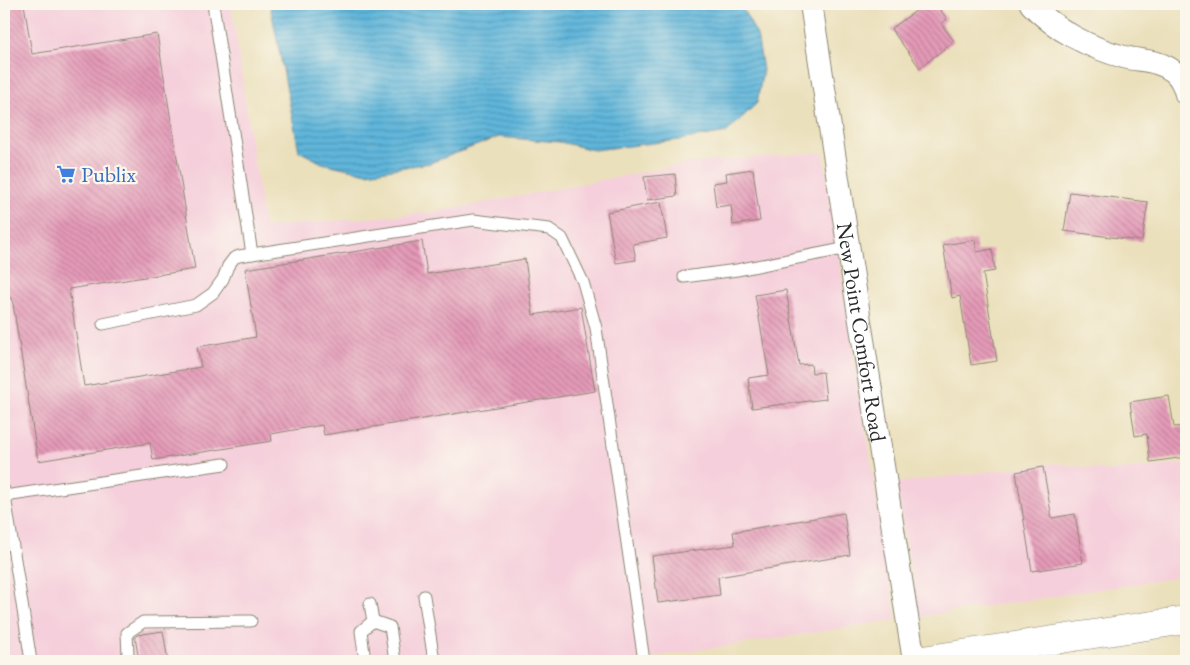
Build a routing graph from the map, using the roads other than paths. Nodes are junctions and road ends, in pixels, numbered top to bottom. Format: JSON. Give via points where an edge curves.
{"nodes":[{"id":1,"x":213,"y":4,"type":"edge"},
{"id":2,"x":812,"y":4,"type":"edge"},
{"id":3,"x":1031,"y":4,"type":"edge"},
{"id":4,"x":1186,"y":94,"type":"edge"},
{"id":5,"x":848,"y":248,"type":"junction"},
{"id":6,"x":252,"y":254,"type":"junction"},
{"id":7,"x":684,"y":277,"type":"dead end"},
{"id":8,"x":103,"y":324,"type":"dead end"},
{"id":9,"x":224,"y":464,"type":"dead end"},
{"id":10,"x":4,"y":493,"type":"edge"},
{"id":11,"x":424,"y":596,"type":"dead end"},
{"id":12,"x":370,"y":604,"type":"dead end"},
{"id":13,"x":1186,"y":620,"type":"edge"},
{"id":14,"x":251,"y":621,"type":"dead end"},
{"id":15,"x":373,"y":621,"type":"junction"},
{"id":16,"x":31,"y":661,"type":"edge"},
{"id":17,"x":130,"y":661,"type":"edge"},
{"id":18,"x":365,"y":661,"type":"edge"},
{"id":19,"x":395,"y":661,"type":"edge"},
{"id":20,"x":434,"y":661,"type":"edge"},
{"id":21,"x":644,"y":661,"type":"edge"},
{"id":22,"x":915,"y":661,"type":"edge"}],
"edges":[{"from":1,"to":6,"type":"lane"},
{"from":2,"to":5,"type":"street","name":"New Point Comfort Road"},
{"from":3,"to":4,"type":"street","via":[[1053,24],[1089,44],[1172,70],[1179,77]]},
{"from":5,"to":7,"type":"lane"},
{"from":5,"to":22,"type":"street","name":"New Point Comfort Road"},
{"from":6,"to":8,"type":"lane","via":[[234,258],[214,293],[196,305]]},
{"from":6,"to":21,"type":"lane","via":[[473,220],[549,229],[562,238],[583,282],[596,328]]},
{"from":9,"to":10,"type":"lane"},
{"from":10,"to":16,"type":"lane"},
{"from":11,"to":20,"type":"lane"},
{"from":12,"to":15,"type":"lane"},
{"from":13,"to":22,"type":"main road"},
{"from":14,"to":17,"type":"lane","via":[[143,622],[127,633]]},
{"from":15,"to":18,"type":"lane","via":[[361,631]]},
{"from":15,"to":19,"type":"lane","via":[[390,627]]}]}
